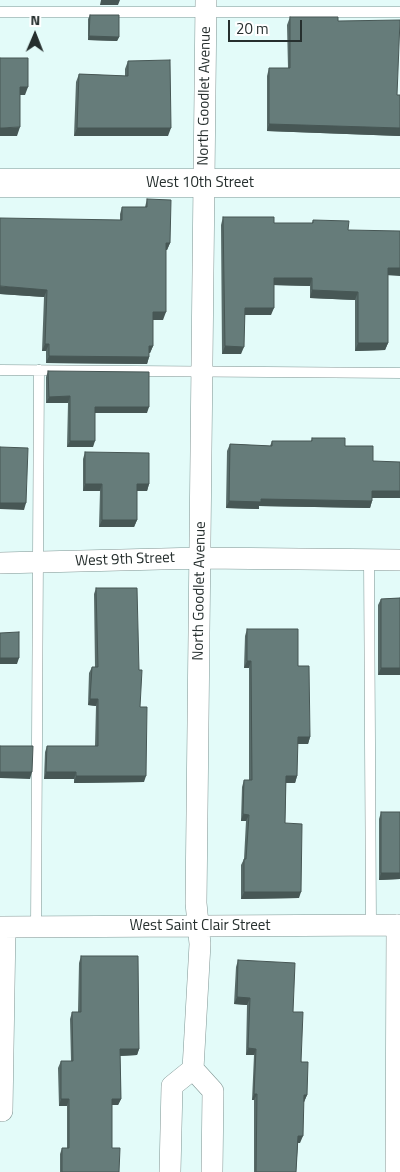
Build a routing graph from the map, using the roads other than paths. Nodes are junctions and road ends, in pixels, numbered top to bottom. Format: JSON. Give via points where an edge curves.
{"nodes":[{"id":1,"x":206,"y":7,"type":"edge"},
{"id":2,"x":0,"y":12,"type":"edge"},
{"id":3,"x":400,"y":12,"type":"edge"},
{"id":4,"x":0,"y":183,"type":"edge"},
{"id":5,"x":204,"y":183,"type":"junction"},
{"id":6,"x":400,"y":183,"type":"edge"},
{"id":7,"x":0,"y":370,"type":"edge"},
{"id":8,"x":39,"y":370,"type":"junction"},
{"id":9,"x":203,"y":371,"type":"junction"},
{"id":10,"x":400,"y":374,"type":"edge"},
{"id":11,"x":201,"y":558,"type":"junction"},
{"id":12,"x":369,"y":560,"type":"junction"},
{"id":13,"x":400,"y":560,"type":"edge"},
{"id":14,"x":0,"y":563,"type":"edge"},
{"id":15,"x":39,"y":563,"type":"junction"},
{"id":16,"x":371,"y":924,"type":"junction"},
{"id":17,"x":398,"y":925,"type":"edge"},
{"id":18,"x":36,"y":926,"type":"junction"},
{"id":19,"x":198,"y":926,"type":"junction"},
{"id":20,"x":2,"y":927,"type":"edge"},
{"id":21,"x":193,"y":1069,"type":"junction"},
{"id":22,"x":2,"y":1111,"type":"dead end"},
{"id":23,"x":170,"y":1172,"type":"edge"},
{"id":24,"x":212,"y":1172,"type":"edge"},
{"id":25,"x":396,"y":1172,"type":"edge"}],
"edges":[{"from":1,"to":2,"type":"lane"},
{"from":1,"to":3,"type":"lane"},
{"from":1,"to":5,"type":"street","name":"North Goodlet Avenue"},
{"from":4,"to":5,"type":"main road","name":"West 10th Street"},
{"from":5,"to":6,"type":"main road","name":"West 10th Street"},
{"from":5,"to":9,"type":"street","name":"North Goodlet Avenue"},
{"from":7,"to":8,"type":"lane"},
{"from":8,"to":9,"type":"lane"},
{"from":8,"to":15,"type":"lane"},
{"from":9,"to":10,"type":"lane"},
{"from":9,"to":11,"type":"street","name":"North Goodlet Avenue"},
{"from":11,"to":12,"type":"street","name":"West 9th Street"},
{"from":11,"to":15,"type":"street","name":"West 9th Street"},
{"from":11,"to":19,"type":"street","name":"North Goodlet Avenue"},
{"from":12,"to":13,"type":"street","name":"West 9th Street"},
{"from":12,"to":16,"type":"lane"},
{"from":14,"to":15,"type":"street","name":"West 9th Street"},
{"from":15,"to":18,"type":"lane"},
{"from":16,"to":17,"type":"street","name":"West Saint Clair Street"},
{"from":16,"to":19,"type":"street","name":"West Saint Clair Street"},
{"from":17,"to":25,"type":"street"},
{"from":18,"to":19,"type":"street","name":"West Saint Clair Street"},
{"from":18,"to":20,"type":"street","name":"West Saint Clair Street"},
{"from":19,"to":21,"type":"street","name":"North Goodlet Avenue","via":[[200,944]]},
{"from":20,"to":22,"type":"street"},
{"from":21,"to":23,"type":"street","via":[[172,1086]]},
{"from":21,"to":24,"type":"street","via":[[213,1091]]}]}
